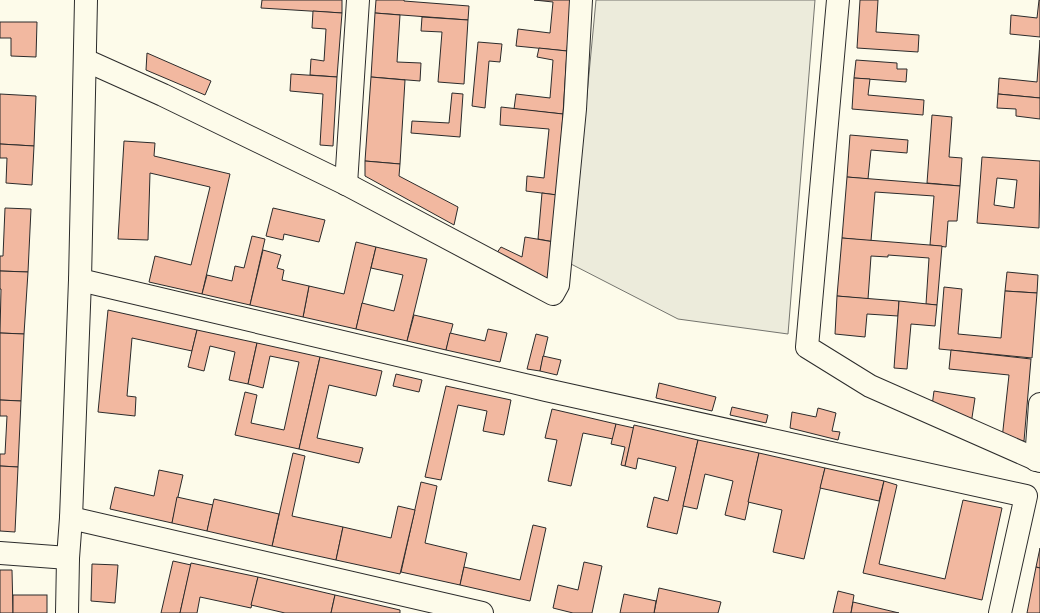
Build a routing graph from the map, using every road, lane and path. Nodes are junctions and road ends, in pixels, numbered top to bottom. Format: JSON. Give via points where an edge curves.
{"nodes":[{"id":1,"x":86,"y":0,"type":"edge"},
{"id":2,"x":358,"y":0,"type":"edge"},
{"id":3,"x":581,"y":0,"type":"edge"},
{"id":4,"x":838,"y":0,"type":"edge"},
{"id":5,"x":85,"y":60,"type":"junction"},
{"id":6,"x":346,"y":184,"type":"junction"},
{"id":7,"x":80,"y":280,"type":"junction"},
{"id":8,"x":1040,"y":404,"type":"edge"},
{"id":9,"x":1038,"y":461,"type":"edge"},
{"id":10,"x":71,"y":518,"type":"junction"},
{"id":11,"x":0,"y":553,"type":"edge"},
{"id":12,"x":68,"y":558,"type":"junction"},
{"id":13,"x":67,"y":613,"type":"edge"},
{"id":14,"x":482,"y":613,"type":"edge"},
{"id":15,"x":1000,"y":613,"type":"edge"}],
"edges":[{"from":1,"to":5,"type":"street"},
{"from":2,"to":6,"type":"street"},
{"from":3,"to":6,"type":"street","via":[[574,117],[558,285],[553,294]]},
{"from":4,"to":9,"type":"street","via":[[807,347],[870,386]]},
{"from":5,"to":6,"type":"street"},
{"from":5,"to":7,"type":"street"},
{"from":7,"to":10,"type":"street"},
{"from":7,"to":15,"type":"street","via":[[546,390],[1026,496]]},
{"from":8,"to":9,"type":"street"},
{"from":10,"to":12,"type":"street"},
{"from":10,"to":14,"type":"street"},
{"from":11,"to":12,"type":"street"},
{"from":12,"to":13,"type":"street"}]}
